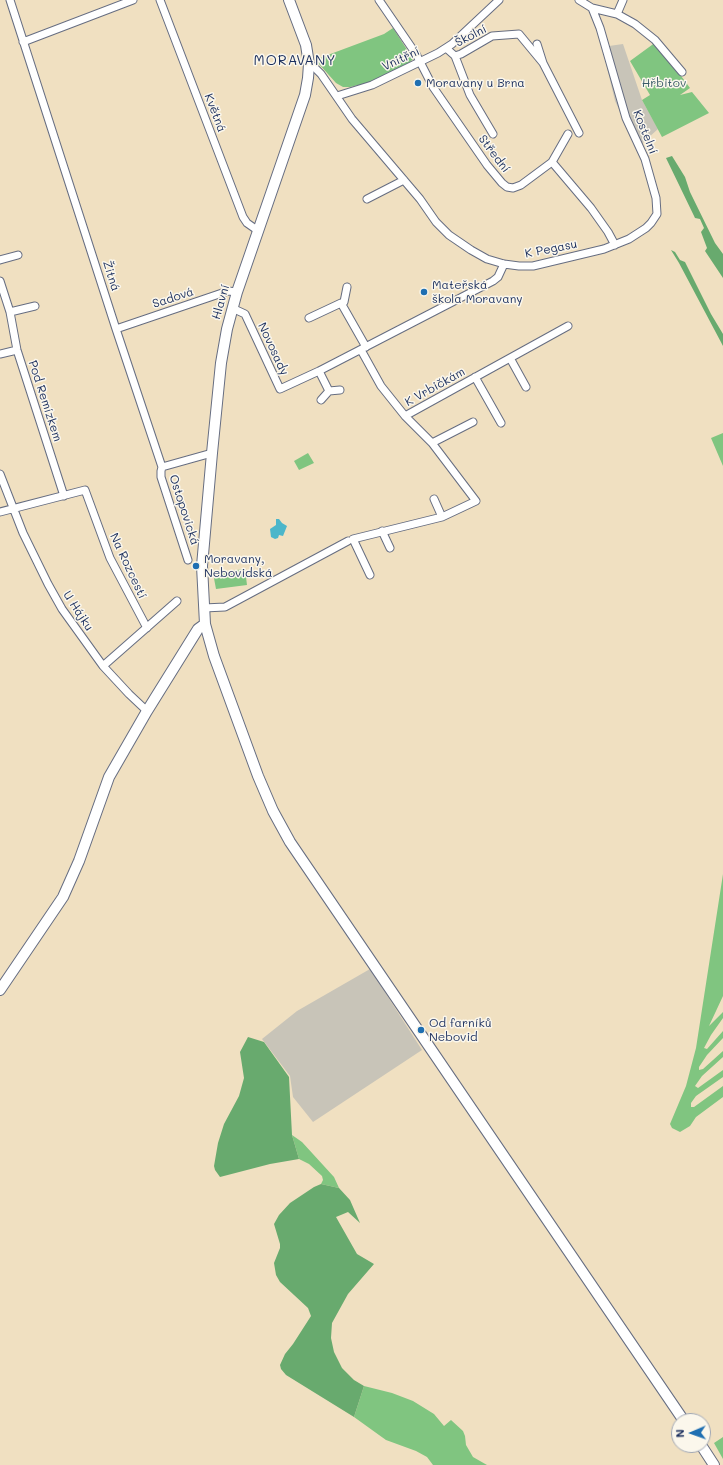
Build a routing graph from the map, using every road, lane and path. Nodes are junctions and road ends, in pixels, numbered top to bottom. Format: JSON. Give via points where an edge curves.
{"nodes":[{"id":1,"x":10,"y":0,"type":"edge"},
{"id":2,"x":133,"y":0,"type":"edge"},
{"id":3,"x":160,"y":0,"type":"edge"},
{"id":4,"x":288,"y":0,"type":"edge"},
{"id":5,"x":380,"y":0,"type":"edge"},
{"id":6,"x":499,"y":0,"type":"edge"},
{"id":7,"x":579,"y":0,"type":"edge"},
{"id":8,"x":623,"y":0,"type":"edge"},
{"id":9,"x":592,"y":8,"type":"junction"},
{"id":10,"x":617,"y":14,"type":"junction"},
{"id":11,"x":23,"y":42,"type":"junction"},
{"id":12,"x":537,"y":44,"type":"dead end"},
{"id":13,"x":446,"y":48,"type":"junction"},
{"id":14,"x":455,"y":56,"type":"junction"},
{"id":15,"x":420,"y":62,"type":"junction"},
{"id":16,"x":543,"y":63,"type":"junction"},
{"id":17,"x":309,"y":64,"type":"junction"},
{"id":18,"x":682,"y":72,"type":"dead end"},
{"id":19,"x":337,"y":96,"type":"junction"},
{"id":20,"x":579,"y":133,"type":"dead end"},
{"id":21,"x":493,"y":134,"type":"dead end"},
{"id":22,"x":568,"y":134,"type":"dead end"},
{"id":23,"x":552,"y":162,"type":"junction"},
{"id":24,"x":404,"y":180,"type":"junction"},
{"id":25,"x":367,"y":199,"type":"dead end"},
{"id":26,"x":257,"y":230,"type":"junction"},
{"id":27,"x":615,"y":245,"type":"junction"},
{"id":28,"x":18,"y":255,"type":"dead end"},
{"id":29,"x":0,"y":260,"type":"edge"},
{"id":30,"x":504,"y":264,"type":"junction"},
{"id":31,"x":0,"y":281,"type":"edge"},
{"id":32,"x":347,"y":287,"type":"dead end"},
{"id":33,"x":237,"y":292,"type":"junction"},
{"id":34,"x":341,"y":303,"type":"junction"},
{"id":35,"x":35,"y":306,"type":"dead end"},
{"id":36,"x":232,"y":308,"type":"junction"},
{"id":37,"x":10,"y":312,"type":"junction"},
{"id":38,"x":309,"y":318,"type":"dead end"},
{"id":39,"x":568,"y":326,"type":"dead end"},
{"id":40,"x":116,"y":329,"type":"junction"},
{"id":41,"x":363,"y":349,"type":"junction"},
{"id":42,"x":17,"y":350,"type":"junction"},
{"id":43,"x":0,"y":354,"type":"edge"},
{"id":44,"x":510,"y":358,"type":"junction"},
{"id":45,"x":319,"y":371,"type":"junction"},
{"id":46,"x":475,"y":377,"type":"junction"},
{"id":47,"x":526,"y":387,"type":"dead end"},
{"id":48,"x":340,"y":390,"type":"dead end"},
{"id":49,"x":329,"y":391,"type":"junction"},
{"id":50,"x":321,"y":400,"type":"dead end"},
{"id":51,"x":405,"y":416,"type":"junction"},
{"id":52,"x":473,"y":422,"type":"dead end"},
{"id":53,"x":501,"y":423,"type":"dead end"},
{"id":54,"x":432,"y":443,"type":"junction"},
{"id":55,"x":212,"y":453,"type":"junction"},
{"id":56,"x":162,"y":467,"type":"junction"},
{"id":57,"x":0,"y":474,"type":"edge"},
{"id":58,"x":64,"y":496,"type":"junction"},
{"id":59,"x":434,"y":499,"type":"dead end"},
{"id":60,"x":13,"y":508,"type":"junction"},
{"id":61,"x":0,"y":512,"type":"edge"},
{"id":62,"x":442,"y":516,"type":"junction"},
{"id":63,"x":382,"y":532,"type":"junction"},
{"id":64,"x":348,"y":541,"type":"dead end"},
{"id":65,"x":390,"y":548,"type":"dead end"},
{"id":66,"x":188,"y":560,"type":"dead end"},
{"id":67,"x":370,"y":575,"type":"dead end"},
{"id":68,"x":177,"y":601,"type":"dead end"},
{"id":69,"x":204,"y":608,"type":"junction"},
{"id":70,"x":205,"y":624,"type":"junction"},
{"id":71,"x":147,"y":628,"type":"junction"},
{"id":72,"x":103,"y":666,"type":"junction"},
{"id":73,"x":147,"y":711,"type":"junction"},
{"id":74,"x":0,"y":990,"type":"edge"},
{"id":75,"x":679,"y":1413,"type":"edge"},
{"id":76,"x":706,"y":1453,"type":"edge"},
{"id":77,"x":714,"y":1465,"type":"edge"}],
"edges":[{"from":1,"to":11,"type":"street","name":"Žitná"},
{"from":2,"to":11,"type":"street"},
{"from":3,"to":26,"type":"street","name":"Květná","via":[[243,217]]},
{"from":4,"to":17,"type":"street","name":"Hlavní","via":[[305,40]]},
{"from":5,"to":15,"type":"street","name":"Střední"},
{"from":6,"to":13,"type":"street","name":"Vnitřní"},
{"from":7,"to":9,"type":"street"},
{"from":8,"to":10,"type":"street"},
{"from":9,"to":10,"type":"street"},
{"from":9,"to":27,"type":"street","name":"Kostelní","via":[[626,118],[645,159],[657,204],[655,218],[646,228],[634,237]]},
{"from":10,"to":18,"type":"street","via":[[655,40]]},
{"from":11,"to":40,"type":"street","name":"Žitná"},
{"from":12,"to":16,"type":"street","name":"Školní"},
{"from":13,"to":14,"type":"street","name":"Školní"},
{"from":13,"to":15,"type":"street","name":"Vnitřní"},
{"from":14,"to":16,"type":"street","name":"Školní","via":[[492,36],[519,34]]},
{"from":14,"to":21,"type":"street","name":"Střední","via":[[470,95]]},
{"from":15,"to":19,"type":"street","name":"Vnitřní","via":[[372,85]]},
{"from":15,"to":23,"type":"street","name":"Střední","via":[[433,86],[502,183],[510,188],[516,187]]},
{"from":16,"to":20,"type":"street","name":"Školní"},
{"from":17,"to":19,"type":"street","via":[[316,68]]},
{"from":17,"to":26,"type":"street","name":"Hlavní","via":[[305,95]]},
{"from":19,"to":24,"type":"street","name":"K Pegasu","via":[[352,119]]},
{"from":22,"to":23,"type":"street"},
{"from":23,"to":27,"type":"street","via":[[591,208]]},
{"from":24,"to":25,"type":"street"},
{"from":24,"to":30,"type":"street","name":"K Pegasu","via":[[449,235],[482,256]]},
{"from":26,"to":33,"type":"street","name":"Hlavní"},
{"from":27,"to":30,"type":"street","name":"K Pegasu","via":[[533,266]]},
{"from":28,"to":29,"type":"street"},
{"from":30,"to":41,"type":"street","name":"Novosady","via":[[494,281]]},
{"from":31,"to":37,"type":"street","name":"Pod Remízkem"},
{"from":32,"to":34,"type":"street","via":[[344,302]]},
{"from":33,"to":36,"type":"street","name":"Hlavní"},
{"from":33,"to":40,"type":"street","name":"Sadová","via":[[228,291]]},
{"from":34,"to":38,"type":"street"},
{"from":34,"to":41,"type":"street"},
{"from":35,"to":37,"type":"street"},
{"from":36,"to":45,"type":"street","name":"Novosady","via":[[245,314],[280,389]]},
{"from":36,"to":55,"type":"street","name":"Hlavní","via":[[221,363]]},
{"from":37,"to":42,"type":"street","name":"Pod Remízkem"},
{"from":39,"to":44,"type":"street","name":"K Vrbičkám"},
{"from":40,"to":56,"type":"street","name":"Žitná"},
{"from":41,"to":45,"type":"street","name":"Novosady"},
{"from":41,"to":51,"type":"street","name":"K Vrbičkám","via":[[381,386]]},
{"from":42,"to":43,"type":"street"},
{"from":42,"to":58,"type":"street","name":"Pod Remízkem"},
{"from":44,"to":46,"type":"street","name":"K Vrbičkám"},
{"from":44,"to":47,"type":"street"},
{"from":45,"to":49,"type":"street"},
{"from":46,"to":51,"type":"street","name":"K Vrbičkám"},
{"from":46,"to":53,"type":"street","name":"K Vrbičkám"},
{"from":48,"to":49,"type":"street"},
{"from":49,"to":50,"type":"street"},
{"from":51,"to":54,"type":"street","name":"K Vrbičkám"},
{"from":52,"to":54,"type":"street"},
{"from":54,"to":62,"type":"street","name":"K Vrbičkám","via":[[476,501]]},
{"from":55,"to":56,"type":"street"},
{"from":55,"to":69,"type":"street","name":"Hlavní","via":[[202,566]]},
{"from":56,"to":66,"type":"street","name":"Ostopovická","via":[[161,478]]},
{"from":57,"to":60,"type":"street","name":"U Hájku"},
{"from":58,"to":60,"type":"street"},
{"from":58,"to":71,"type":"street","name":"Na Rozcestí","via":[[85,490],[110,558]]},
{"from":59,"to":62,"type":"street"},
{"from":60,"to":61,"type":"street"},
{"from":60,"to":72,"type":"street","name":"U Hájku","via":[[48,584]]},
{"from":62,"to":63,"type":"street"},
{"from":63,"to":65,"type":"street"},
{"from":63,"to":67,"type":"street","via":[[353,539]]},
{"from":64,"to":69,"type":"street","via":[[225,607]]},
{"from":68,"to":71,"type":"street"},
{"from":69,"to":70,"type":"street","name":"Hlavní"},
{"from":70,"to":73,"type":"street","via":[[198,629]]},
{"from":70,"to":75,"type":"street","name":"Hlavní","via":[[214,656],[258,776],[273,812],[290,842]]},
{"from":71,"to":72,"type":"street"},
{"from":72,"to":73,"type":"street","name":"U Hájku"},
{"from":73,"to":74,"type":"street","via":[[109,777],[79,861],[63,897]]},
{"from":76,"to":77,"type":"street"}]}
